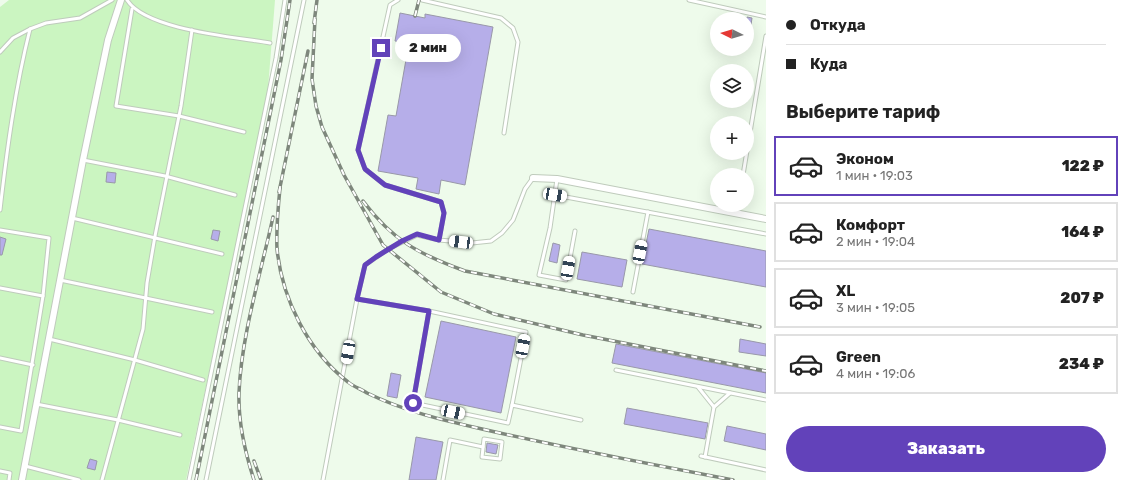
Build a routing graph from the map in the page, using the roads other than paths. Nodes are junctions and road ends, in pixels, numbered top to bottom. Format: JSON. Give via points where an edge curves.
{"nodes":[{"id":1,"x":112,"y":0,"type":"edge"},
{"id":2,"x":121,"y":0,"type":"edge"},
{"id":3,"x":127,"y":0,"type":"edge"},
{"id":4,"x":285,"y":0,"type":"edge"},
{"id":5,"x":304,"y":0,"type":"edge"},
{"id":6,"x":398,"y":0,"type":"edge"},
{"id":7,"x":422,"y":0,"type":"edge"},
{"id":8,"x":689,"y":0,"type":"edge"},
{"id":9,"x":132,"y":8,"type":"junction"},
{"id":10,"x":766,"y":17,"type":"edge"},
{"id":11,"x":30,"y":29,"type":"junction"},
{"id":12,"x":192,"y":30,"type":"junction"},
{"id":13,"x":766,"y":36,"type":"edge"},
{"id":14,"x":270,"y":43,"type":"dead end"},
{"id":15,"x":0,"y":52,"type":"edge"},
{"id":16,"x":179,"y":116,"type":"junction"},
{"id":17,"x":244,"y":132,"type":"dead end"},
{"id":18,"x":504,"y":133,"type":"dead end"},
{"id":19,"x":82,"y":160,"type":"junction"},
{"id":20,"x":744,"y":168,"type":"edge"},
{"id":21,"x":0,"y":171,"type":"edge"},
{"id":22,"x":4,"y":172,"type":"junction"},
{"id":23,"x":166,"y":176,"type":"junction"},
{"id":24,"x":533,"y":178,"type":"joint"},
{"id":25,"x":557,"y":179,"type":"junction"},
{"id":26,"x":235,"y":195,"type":"dead end"},
{"id":27,"x":555,"y":195,"type":"junction"},
{"id":28,"x":710,"y":207,"type":"edge"},
{"id":29,"x":0,"y":210,"type":"edge"},
{"id":30,"x":648,"y":212,"type":"junction"},
{"id":31,"x":736,"y":212,"type":"edge"},
{"id":32,"x":72,"y":218,"type":"junction"},
{"id":33,"x":766,"y":218,"type":"edge"},
{"id":34,"x":0,"y":230,"type":"edge"},
{"id":35,"x":575,"y":231,"type":"dead end"},
{"id":36,"x":766,"y":234,"type":"edge"},
{"id":37,"x":154,"y":236,"type":"junction"},
{"id":38,"x":439,"y":240,"type":"junction"},
{"id":39,"x":222,"y":254,"type":"dead end"},
{"id":40,"x":60,"y":280,"type":"junction"},
{"id":41,"x":0,"y":288,"type":"edge"},
{"id":42,"x":633,"y":292,"type":"dead end"},
{"id":43,"x":43,"y":296,"type":"junction"},
{"id":44,"x":146,"y":297,"type":"junction"},
{"id":45,"x":357,"y":299,"type":"junction"},
{"id":46,"x":429,"y":311,"type":"junction"},
{"id":47,"x":212,"y":312,"type":"dead end"},
{"id":48,"x":49,"y":339,"type":"junction"},
{"id":49,"x":0,"y":358,"type":"edge"},
{"id":50,"x":135,"y":360,"type":"junction"},
{"id":51,"x":33,"y":365,"type":"junction"},
{"id":52,"x":616,"y":370,"type":"dead end"},
{"id":53,"x":203,"y":380,"type":"dead end"},
{"id":54,"x":698,"y":386,"type":"junction"},
{"id":55,"x":730,"y":393,"type":"junction"},
{"id":56,"x":766,"y":400,"type":"edge"},
{"id":57,"x":36,"y":404,"type":"junction"},
{"id":58,"x":512,"y":405,"type":"junction"},
{"id":59,"x":714,"y":407,"type":"junction"},
{"id":60,"x":118,"y":420,"type":"junction"},
{"id":61,"x":581,"y":420,"type":"dead end"},
{"id":62,"x":0,"y":427,"type":"edge"},
{"id":63,"x":180,"y":435,"type":"dead end"},
{"id":64,"x":483,"y":447,"type":"junction"},
{"id":65,"x":701,"y":456,"type":"dead end"},
{"id":66,"x":705,"y":457,"type":"junction"},
{"id":67,"x":25,"y":466,"type":"junction"},
{"id":68,"x":766,"y":470,"type":"edge"},
{"id":69,"x":0,"y":471,"type":"edge"},
{"id":70,"x":9,"y":480,"type":"edge"},
{"id":71,"x":22,"y":480,"type":"edge"},
{"id":72,"x":79,"y":480,"type":"edge"},
{"id":73,"x":102,"y":480,"type":"edge"},
{"id":74,"x":189,"y":480,"type":"edge"},
{"id":75,"x":206,"y":480,"type":"edge"},
{"id":76,"x":323,"y":480,"type":"edge"},
{"id":77,"x":443,"y":480,"type":"edge"}],
"edges":[{"from":1,"to":11,"type":"lane","via":[[80,18],[46,23]]},
{"from":2,"to":19,"type":"street","via":[[108,40]]},
{"from":3,"to":9,"type":"lane"},
{"from":4,"to":74,"type":"lane","via":[[276,58]]},
{"from":5,"to":75,"type":"lane"},
{"from":6,"to":38,"type":"lane","via":[[390,5],[358,150],[365,169],[385,185],[441,202],[444,213]]},
{"from":7,"to":18,"type":"lane","via":[[501,18],[513,28],[518,42]]},
{"from":8,"to":10,"type":"lane"},
{"from":9,"to":12,"type":"lane","via":[[153,20]]},
{"from":9,"to":16,"type":"lane","via":[[116,106]]},
{"from":11,"to":15,"type":"lane","via":[[13,38]]},
{"from":11,"to":22,"type":"lane","via":[[19,72]]},
{"from":12,"to":14,"type":"lane"},
{"from":12,"to":16,"type":"lane"},
{"from":13,"to":20,"type":"lane"},
{"from":16,"to":17,"type":"lane"},
{"from":16,"to":23,"type":"lane"},
{"from":19,"to":23,"type":"lane"},
{"from":19,"to":32,"type":"street"},
{"from":21,"to":22,"type":"lane"},
{"from":22,"to":29,"type":"lane"},
{"from":23,"to":26,"type":"lane"},
{"from":23,"to":37,"type":"lane"},
{"from":24,"to":25,"type":"street"},
{"from":24,"to":38,"type":"lane","via":[[525,189],[513,220],[491,241],[472,243]]},
{"from":25,"to":27,"type":"lane"},
{"from":25,"to":28,"type":"street"},
{"from":27,"to":30,"type":"lane"},
{"from":27,"to":35,"type":"lane","via":[[539,275],[566,280]]},
{"from":30,"to":36,"type":"lane"},
{"from":30,"to":42,"type":"lane"},
{"from":31,"to":33,"type":"street"},
{"from":32,"to":37,"type":"lane"},
{"from":32,"to":40,"type":"street"},
{"from":34,"to":43,"type":"lane","via":[[49,238]]},
{"from":37,"to":39,"type":"lane"},
{"from":37,"to":44,"type":"lane"},
{"from":38,"to":45,"type":"lane","via":[[417,234],[376,257],[365,265]]},
{"from":40,"to":44,"type":"lane"},
{"from":40,"to":48,"type":"street"},
{"from":41,"to":43,"type":"lane"},
{"from":43,"to":51,"type":"lane"},
{"from":44,"to":47,"type":"lane"},
{"from":44,"to":50,"type":"lane","via":[[143,329]]},
{"from":45,"to":46,"type":"lane"},
{"from":45,"to":76,"type":"lane"},
{"from":46,"to":58,"type":"lane","via":[[526,332]]},
{"from":46,"to":58,"type":"lane","via":[[413,403],[508,423]]},
{"from":48,"to":50,"type":"lane"},
{"from":48,"to":57,"type":"street"},
{"from":49,"to":51,"type":"lane"},
{"from":50,"to":53,"type":"lane"},
{"from":50,"to":60,"type":"lane"},
{"from":51,"to":62,"type":"lane","via":[[21,431]]},
{"from":52,"to":54,"type":"lane"},
{"from":54,"to":55,"type":"lane"},
{"from":54,"to":59,"type":"lane"},
{"from":55,"to":56,"type":"lane"},
{"from":55,"to":59,"type":"lane"},
{"from":57,"to":60,"type":"lane"},
{"from":57,"to":67,"type":"street"},
{"from":58,"to":61,"type":"lane"},
{"from":59,"to":66,"type":"lane"},
{"from":60,"to":63,"type":"lane"},
{"from":60,"to":73,"type":"lane"},
{"from":64,"to":64,"type":"lane","via":[[482,457],[500,460],[502,442],[484,439]]},
{"from":64,"to":77,"type":"lane","via":[[450,440]]},
{"from":65,"to":66,"type":"lane"},
{"from":66,"to":68,"type":"lane"},
{"from":67,"to":71,"type":"street"},
{"from":67,"to":72,"type":"lane"},
{"from":69,"to":70,"type":"lane","via":[[10,473]]}]}
